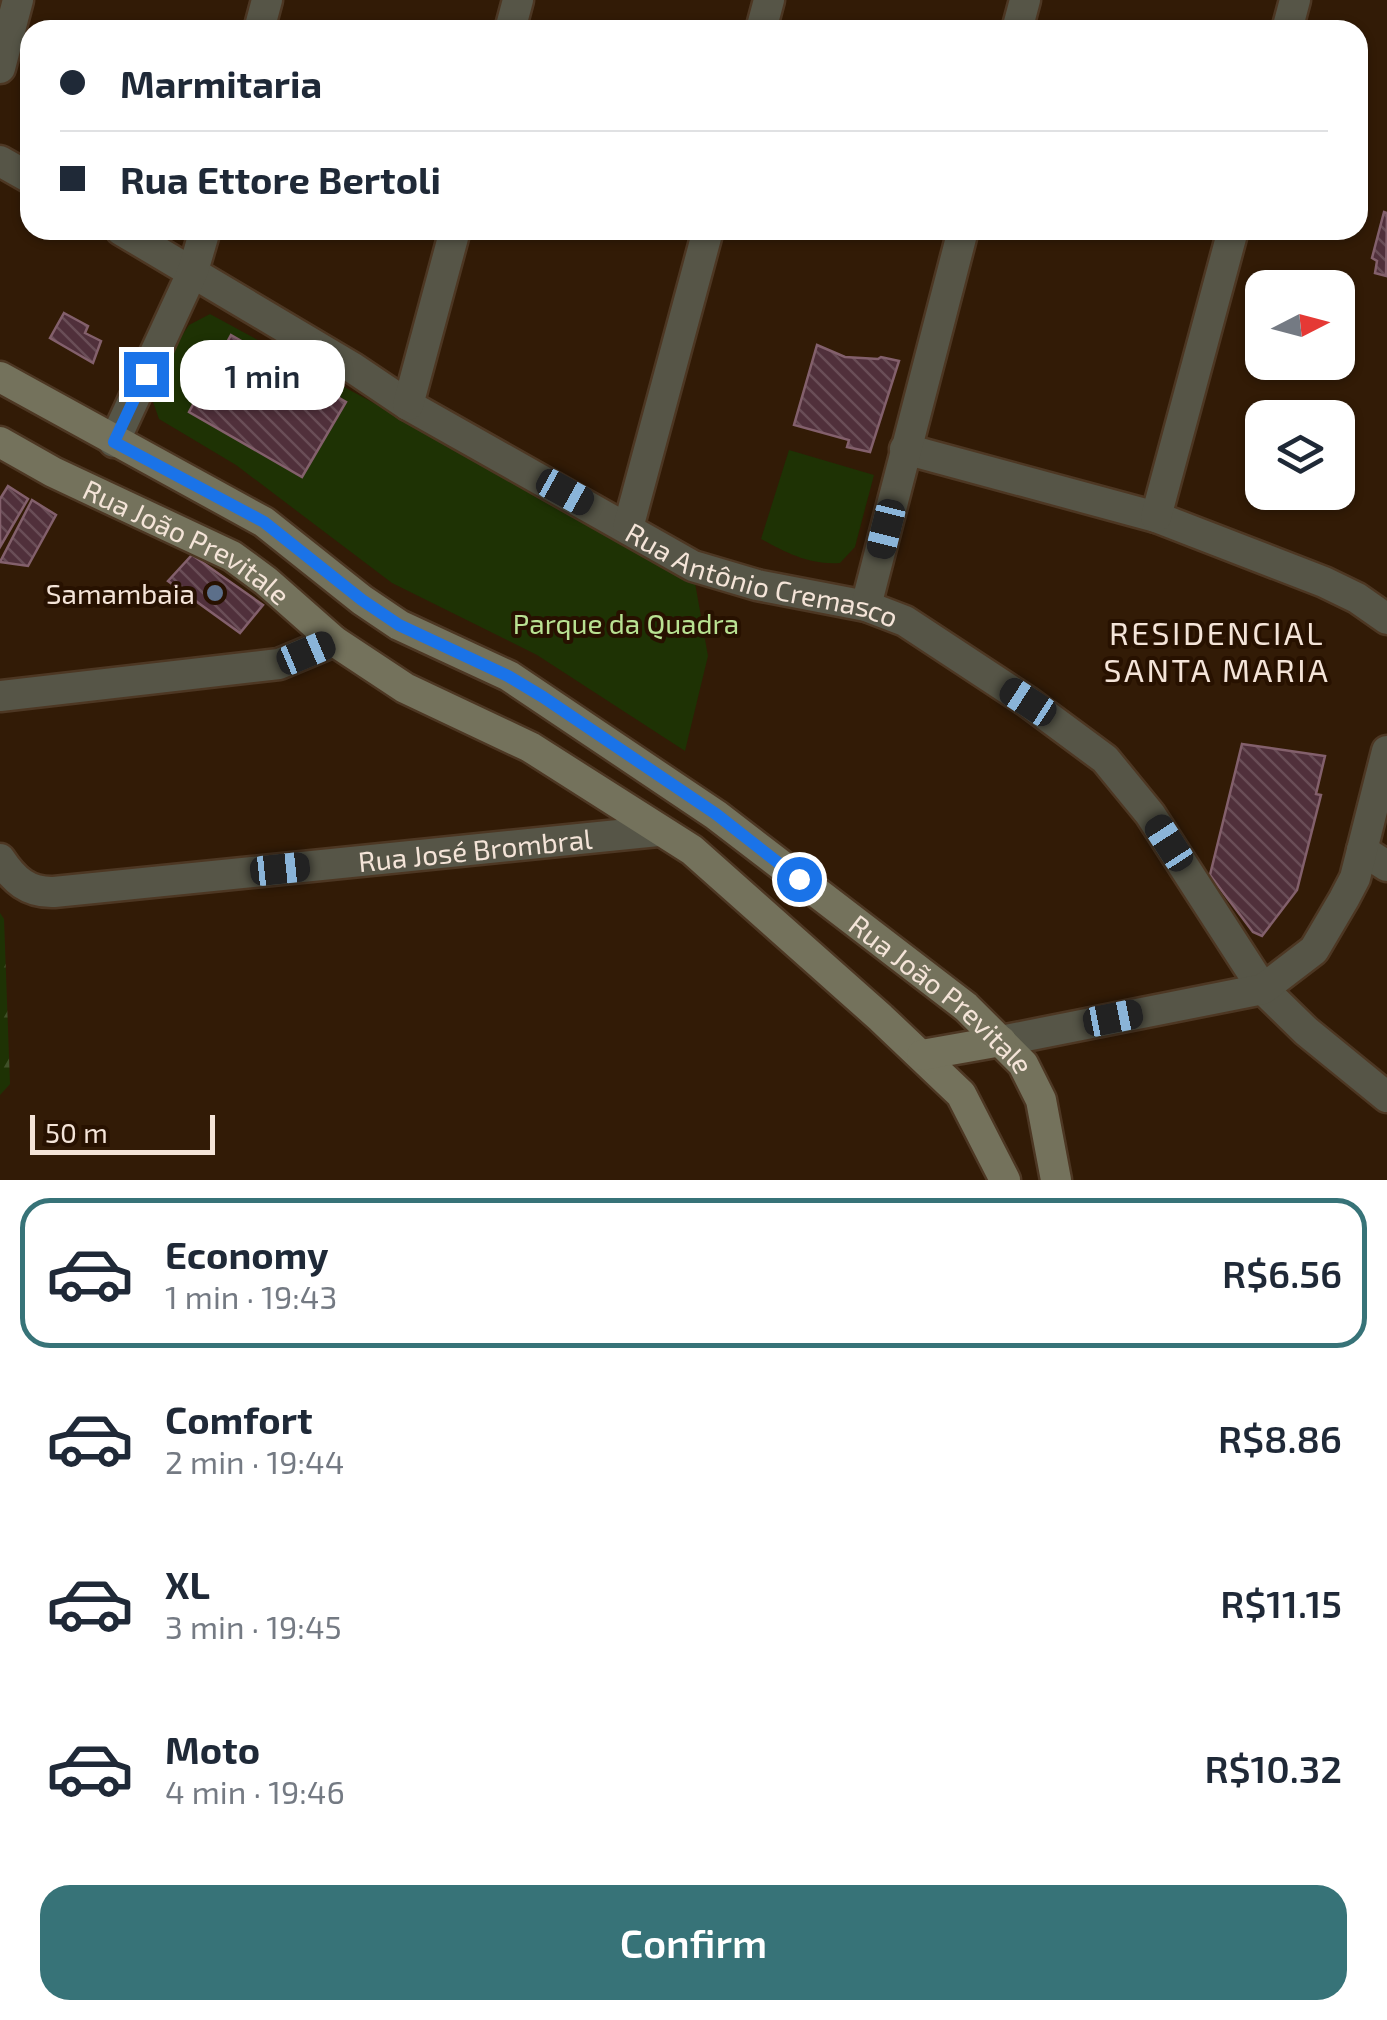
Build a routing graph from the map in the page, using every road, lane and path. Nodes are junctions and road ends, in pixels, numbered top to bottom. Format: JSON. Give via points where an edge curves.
{"nodes":[{"id":1,"x":18,"y":0,"type":"edge"},
{"id":2,"x":0,"y":68,"type":"edge"},
{"id":3,"x":139,"y":240,"type":"edge"},
{"id":4,"x":202,"y":240,"type":"edge"},
{"id":5,"x":453,"y":240,"type":"edge"},
{"id":6,"x":705,"y":240,"type":"edge"},
{"id":7,"x":960,"y":240,"type":"edge"},
{"id":8,"x":1230,"y":240,"type":"edge"},
{"id":9,"x":193,"y":271,"type":"junction"},
{"id":10,"x":0,"y":377,"type":"edge"},
{"id":11,"x":408,"y":405,"type":"junction"},
{"id":12,"x":0,"y":442,"type":"edge"},
{"id":13,"x":114,"y":442,"type":"junction"},
{"id":14,"x":905,"y":449,"type":"junction"},
{"id":15,"x":1156,"y":516,"type":"junction"},
{"id":16,"x":628,"y":528,"type":"junction"},
{"id":17,"x":866,"y":606,"type":"junction"},
{"id":18,"x":1387,"y":620,"type":"edge"},
{"id":19,"x":334,"y":641,"type":"junction"},
{"id":20,"x":0,"y":696,"type":"edge"},
{"id":21,"x":1387,"y":752,"type":"edge"},
{"id":22,"x":658,"y":831,"type":"junction"},
{"id":23,"x":1375,"y":858,"type":"edge"},
{"id":24,"x":0,"y":860,"type":"edge"},
{"id":25,"x":1263,"y":988,"type":"junction"},
{"id":26,"x":1001,"y":1041,"type":"junction"},
{"id":27,"x":922,"y":1055,"type":"junction"},
{"id":28,"x":1387,"y":1097,"type":"edge"},
{"id":29,"x":1005,"y":1180,"type":"edge"},
{"id":30,"x":1056,"y":1180,"type":"edge"}],
"edges":[{"from":1,"to":2,"type":"street"},
{"from":3,"to":9,"type":"street","name":"Rua Antônio Cremasco"},
{"from":4,"to":9,"type":"street"},
{"from":5,"to":11,"type":"street"},
{"from":6,"to":16,"type":"street"},
{"from":7,"to":14,"type":"street"},
{"from":8,"to":15,"type":"street"},
{"from":9,"to":11,"type":"street","name":"Rua Antônio Cremasco"},
{"from":9,"to":13,"type":"street"},
{"from":10,"to":13,"type":"main road","name":"Rua João Previtale"},
{"from":11,"to":16,"type":"street","name":"Rua Antônio Cremasco"},
{"from":12,"to":19,"type":"main road","name":"Rua João Previtale","via":[[232,556]]},
{"from":13,"to":26,"type":"main road","name":"Rua João Previtale","via":[[264,522],[399,625],[508,676],[574,718],[716,814]]},
{"from":14,"to":15,"type":"street"},
{"from":14,"to":17,"type":"street"},
{"from":15,"to":18,"type":"street","via":[[1324,582]]},
{"from":16,"to":17,"type":"street","name":"Rua Antônio Cremasco","via":[[693,566]]},
{"from":17,"to":25,"type":"street","name":"Rua Antônio Cremasco","via":[[904,621],[1105,759],[1150,814]]},
{"from":19,"to":20,"type":"street","via":[[279,664]]},
{"from":19,"to":22,"type":"main road","name":"Rua João Previtale","via":[[405,688],[530,747]]},
{"from":21,"to":23,"type":"street"},
{"from":22,"to":24,"type":"street","name":"Rua José Brombral","via":[[54,892],[24,887]]},
{"from":22,"to":27,"type":"main road","name":"Rua João Previtale","via":[[692,850]]},
{"from":23,"to":25,"type":"street","via":[[1354,878],[1314,950]]},
{"from":25,"to":26,"type":"street"},
{"from":25,"to":28,"type":"street","name":"Rua Antônio Cremasco"},
{"from":26,"to":27,"type":"main road"},
{"from":26,"to":30,"type":"main road","name":"Rua João Previtale","via":[[1023,1064],[1040,1100]]},
{"from":27,"to":29,"type":"main road","name":"Rua João Previtale","via":[[961,1094]]}]}
